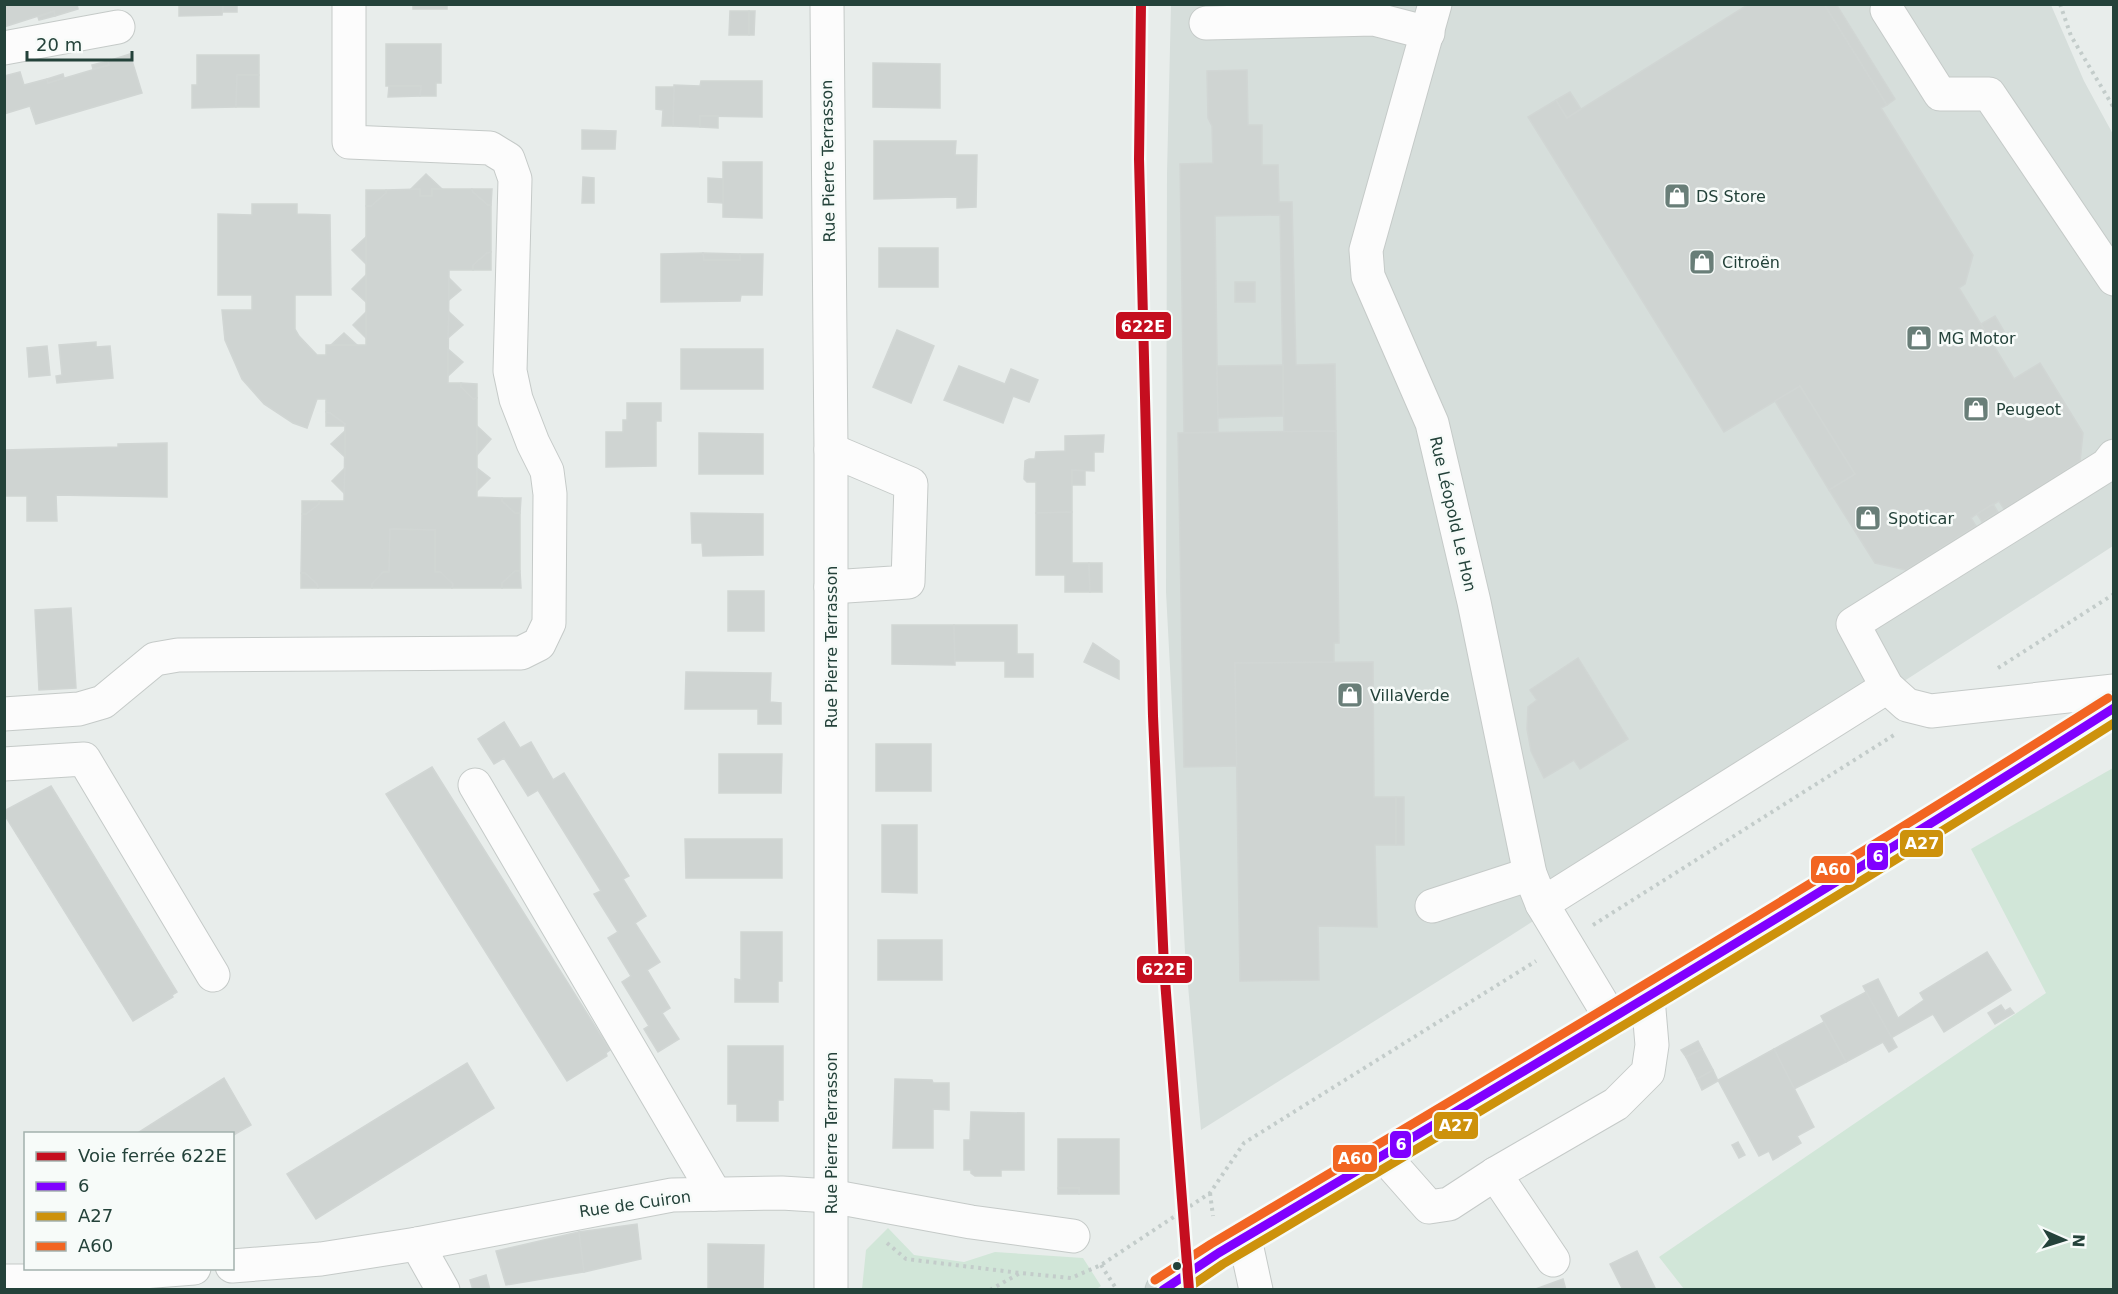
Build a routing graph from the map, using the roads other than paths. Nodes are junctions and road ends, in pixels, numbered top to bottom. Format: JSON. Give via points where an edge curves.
{"nodes":[{"id":1,"x":349,"y":4,"type":"edge"},
{"id":2,"x":827,"y":4,"type":"edge"},
{"id":3,"x":1887,"y":10,"type":"dead end"},
{"id":4,"x":1431,"y":19,"type":"edge"},
{"id":5,"x":1206,"y":23,"type":"dead end"},
{"id":6,"x":118,"y":27,"type":"dead end"},
{"id":7,"x":4,"y":48,"type":"edge"},
{"id":8,"x":2111,"y":267,"type":"edge"},
{"id":9,"x":831,"y":450,"type":"junction"},
{"id":10,"x":2114,"y":456,"type":"edge"},
{"id":11,"x":831,"y":587,"type":"junction"},
{"id":12,"x":1887,"y":687,"type":"junction"},
{"id":13,"x":2114,"y":691,"type":"edge"},
{"id":14,"x":2114,"y":708,"type":"edge"},
{"id":15,"x":4,"y":714,"type":"edge"},
{"id":16,"x":4,"y":764,"type":"edge"},
{"id":17,"x":475,"y":785,"type":"dead end"},
{"id":18,"x":1530,"y":874,"type":"junction"},
{"id":19,"x":1542,"y":904,"type":"junction"},
{"id":20,"x":1432,"y":906,"type":"dead end"},
{"id":21,"x":213,"y":975,"type":"dead end"},
{"id":22,"x":1648,"y":998,"type":"junction"},
{"id":23,"x":1612,"y":1020,"type":"junction"},
{"id":24,"x":1383,"y":1155,"type":"junction"},
{"id":25,"x":1495,"y":1174,"type":"junction"},
{"id":26,"x":715,"y":1194,"type":"junction"},
{"id":27,"x":830,"y":1196,"type":"junction"},
{"id":28,"x":1073,"y":1236,"type":"dead end"},
{"id":29,"x":1245,"y":1239,"type":"junction"},
{"id":30,"x":417,"y":1244,"type":"junction"},
{"id":31,"x":1553,"y":1260,"type":"dead end"},
{"id":32,"x":234,"y":1266,"type":"edge"},
{"id":33,"x":180,"y":1270,"type":"edge"},
{"id":34,"x":4,"y":1281,"type":"edge"},
{"id":35,"x":443,"y":1290,"type":"edge"},
{"id":36,"x":831,"y":1290,"type":"edge"},
{"id":37,"x":1162,"y":1290,"type":"edge"},
{"id":38,"x":1256,"y":1290,"type":"edge"}],
"edges":[{"from":1,"to":15,"type":"street","via":[[349,142],[490,148],[508,159],[515,179],[510,371],[516,399],[547,471],[550,494],[549,623],[539,644],[521,653],[178,655],[155,659],[103,702],[79,709]]},
{"from":2,"to":9,"type":"street","name":"Rue Pierre Terrasson"},
{"from":3,"to":8,"type":"street","via":[[1940,94],[1989,94]]},
{"from":4,"to":5,"type":"street"},
{"from":4,"to":18,"type":"street","name":"Rue Léopold Le Hon","via":[[1366,250],[1368,276],[1432,423]]},
{"from":6,"to":7,"type":"street"},
{"from":9,"to":11,"type":"street","name":"Rue Pierre Terrasson"},
{"from":9,"to":11,"type":"street","via":[[911,484],[908,582]]},
{"from":10,"to":12,"type":"street","via":[[2107,465],[1853,624]]},
{"from":11,"to":27,"type":"street","name":"Rue Pierre Terrasson"},
{"from":12,"to":13,"type":"street","via":[[1907,705],[1931,711]]},
{"from":12,"to":19,"type":"street"},
{"from":14,"to":22,"type":"main road"},
{"from":16,"to":21,"type":"street","via":[[84,759]]},
{"from":17,"to":26,"type":"street"},
{"from":18,"to":19,"type":"street","name":"Rue Léopold Le Hon"},
{"from":18,"to":20,"type":"street"},
{"from":19,"to":23,"type":"street","name":"Rue Léopold Le Hon"},
{"from":22,"to":23,"type":"main road"},
{"from":22,"to":25,"type":"street","via":[[1652,1045],[1648,1072],[1616,1104]]},
{"from":23,"to":24,"type":"main road"},
{"from":24,"to":25,"type":"street","via":[[1429,1207],[1449,1203]]},
{"from":24,"to":29,"type":"main road"},
{"from":25,"to":31,"type":"street"},
{"from":26,"to":27,"type":"street","name":"Rue de Cuiron"},
{"from":26,"to":30,"type":"street","name":"Rue de Cuiron","via":[[672,1195]]},
{"from":27,"to":28,"type":"street","name":"Rue de Cuiron"},
{"from":27,"to":36,"type":"street","name":"Rue Pierre Terrasson"},
{"from":29,"to":37,"type":"main road"},
{"from":29,"to":38,"type":"street"},
{"from":30,"to":32,"type":"street","name":"Rue de Cuiron","via":[[321,1259]]},
{"from":30,"to":35,"type":"street"},
{"from":33,"to":34,"type":"street"}]}
